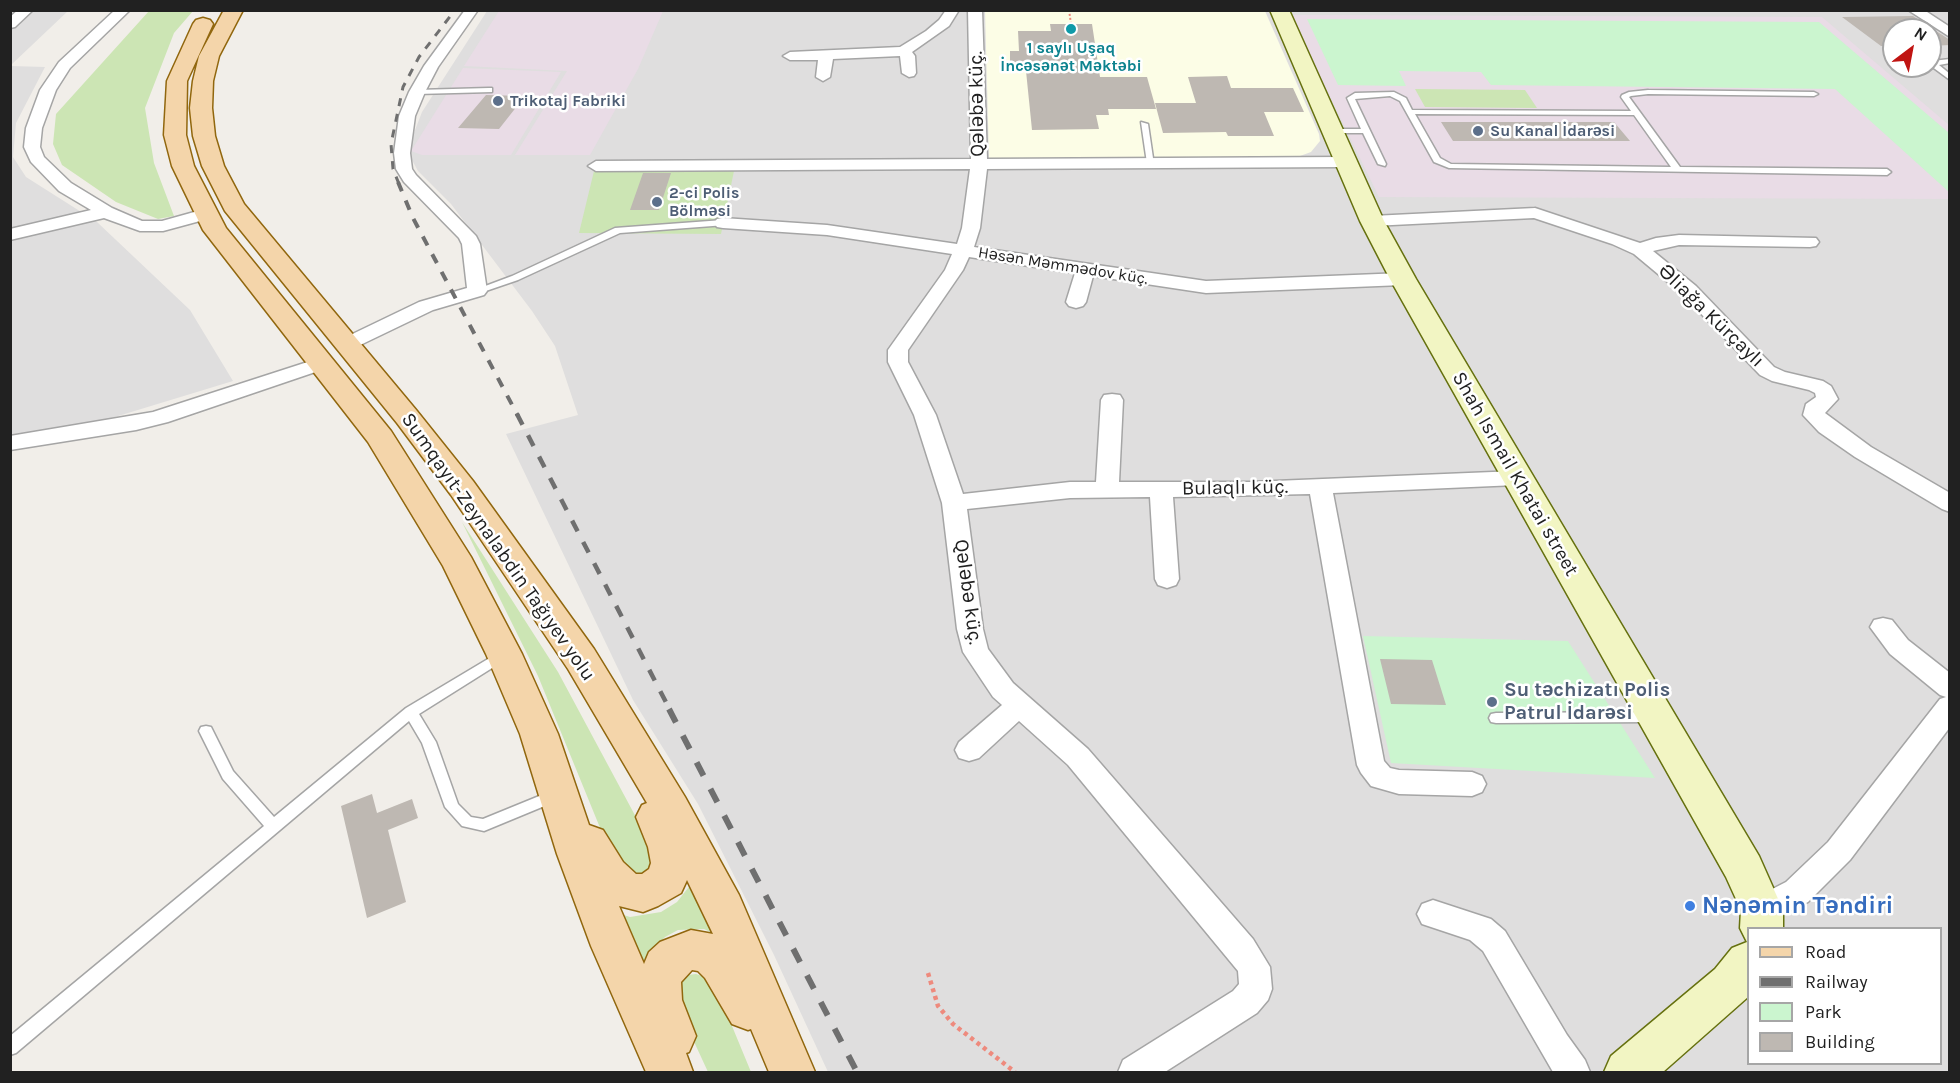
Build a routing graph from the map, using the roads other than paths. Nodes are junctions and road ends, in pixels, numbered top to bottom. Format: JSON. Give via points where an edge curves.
{"nodes":[{"id":1,"x":27,"y":10,"type":"edge"},
{"id":2,"x":124,"y":10,"type":"edge"},
{"id":3,"x":141,"y":10,"type":"edge"},
{"id":4,"x":213,"y":10,"type":"edge"},
{"id":5,"x":234,"y":10,"type":"edge"},
{"id":6,"x":472,"y":10,"type":"edge"},
{"id":7,"x":953,"y":10,"type":"edge"},
{"id":8,"x":975,"y":10,"type":"edge"},
{"id":9,"x":1279,"y":10,"type":"edge"},
{"id":10,"x":1914,"y":10,"type":"edge"},
{"id":11,"x":10,"y":24,"type":"edge"},
{"id":12,"x":1950,"y":33,"type":"edge"},
{"id":13,"x":904,"y":51,"type":"junction"},
{"id":14,"x":826,"y":55,"type":"junction"},
{"id":15,"x":790,"y":56,"type":"dead end"},
{"id":16,"x":1950,"y":61,"type":"edge"},
{"id":17,"x":909,"y":73,"type":"dead end"},
{"id":18,"x":823,"y":77,"type":"dead end"},
{"id":19,"x":1950,"y":78,"type":"edge"},
{"id":20,"x":48,"y":90,"type":"junction"},
{"id":21,"x":489,"y":90,"type":"dead end"},
{"id":22,"x":417,"y":92,"type":"junction"},
{"id":23,"x":1814,"y":94,"type":"dead end"},
{"id":24,"x":1410,"y":112,"type":"junction"},
{"id":25,"x":1635,"y":113,"type":"junction"},
{"id":26,"x":1144,"y":124,"type":"dead end"},
{"id":27,"x":1331,"y":131,"type":"junction"},
{"id":28,"x":1366,"y":131,"type":"junction"},
{"id":29,"x":1344,"y":162,"type":"junction"},
{"id":30,"x":1151,"y":163,"type":"junction"},
{"id":31,"x":979,"y":164,"type":"junction"},
{"id":32,"x":1382,"y":164,"type":"dead end"},
{"id":33,"x":596,"y":166,"type":"dead end"},
{"id":34,"x":1678,"y":170,"type":"junction"},
{"id":35,"x":1887,"y":172,"type":"dead end"},
{"id":36,"x":106,"y":212,"type":"junction"},
{"id":37,"x":205,"y":214,"type":"junction"},
{"id":38,"x":1372,"y":221,"type":"junction"},
{"id":39,"x":723,"y":222,"type":"joint"},
{"id":40,"x":10,"y":236,"type":"edge"},
{"id":41,"x":1618,"y":240,"type":"junction"},
{"id":42,"x":1810,"y":242,"type":"dead end"},
{"id":43,"x":964,"y":249,"type":"junction"},
{"id":44,"x":1640,"y":250,"type":"junction"},
{"id":45,"x":1591,"y":251,"type":"dead end"},
{"id":46,"x":1085,"y":269,"type":"junction"},
{"id":47,"x":1403,"y":279,"type":"junction"},
{"id":48,"x":477,"y":291,"type":"junction"},
{"id":49,"x":1076,"y":302,"type":"dead end"},
{"id":50,"x":335,"y":354,"type":"junction"},
{"id":51,"x":1112,"y":400,"type":"dead end"},
{"id":52,"x":10,"y":443,"type":"edge"},
{"id":53,"x":1517,"y":478,"type":"junction"},
{"id":54,"x":1320,"y":486,"type":"junction"},
{"id":55,"x":1107,"y":490,"type":"junction"},
{"id":56,"x":1161,"y":490,"type":"junction"},
{"id":57,"x":954,"y":503,"type":"junction"},
{"id":58,"x":1950,"y":504,"type":"edge"},
{"id":59,"x":1167,"y":579,"type":"dead end"},
{"id":60,"x":1884,"y":627,"type":"dead end"},
{"id":61,"x":504,"y":654,"type":"junction"},
{"id":62,"x":1950,"y":688,"type":"edge"},
{"id":63,"x":606,"y":702,"type":"junction"},
{"id":64,"x":1018,"y":706,"type":"junction"},
{"id":65,"x":1950,"y":706,"type":"edge"},
{"id":66,"x":411,"y":712,"type":"junction"},
{"id":67,"x":1656,"y":717,"type":"junction"},
{"id":68,"x":1497,"y":718,"type":"dead end"},
{"id":69,"x":206,"y":731,"type":"dead end"},
{"id":70,"x":969,"y":750,"type":"dead end"},
{"id":71,"x":1472,"y":784,"type":"dead end"},
{"id":72,"x":558,"y":795,"type":"junction"},
{"id":73,"x":274,"y":827,"type":"junction"},
{"id":74,"x":1433,"y":914,"type":"dead end"},
{"id":75,"x":1762,"y":919,"type":"edge"},
{"id":76,"x":1747,"y":964,"type":"edge"},
{"id":77,"x":10,"y":1047,"type":"edge"},
{"id":78,"x":670,"y":1072,"type":"edge"},
{"id":79,"x":688,"y":1072,"type":"edge"},
{"id":80,"x":780,"y":1072,"type":"edge"},
{"id":81,"x":792,"y":1072,"type":"edge"},
{"id":82,"x":1136,"y":1072,"type":"edge"},
{"id":83,"x":1573,"y":1072,"type":"edge"},
{"id":84,"x":1628,"y":1072,"type":"edge"}],
"edges":[{"from":1,"to":11,"type":"street"},
{"from":2,"to":20,"type":"street","via":[[70,59]]},
{"from":3,"to":20,"type":"street","via":[[68,80]]},
{"from":4,"to":37,"type":"main road","name":"Sumqayıt-Zeynalabdin Tağıyev yolu","via":[[186,57],[177,81],[174,110],[183,166]]},
{"from":5,"to":50,"type":"main road","name":"Sumqayıt-Zeynalabdin Tağıyev yolu","via":[[209,56],[203,81],[204,136],[213,166],[233,206]]},
{"from":6,"to":22,"type":"street"},
{"from":7,"to":13,"type":"street","via":[[931,34]]},
{"from":8,"to":31,"type":"street","name":"Qələbə küç."},
{"from":9,"to":27,"type":"street","name":"Shah Ismail Khatai street"},
{"from":10,"to":12,"type":"street"},
{"from":13,"to":14,"type":"street"},
{"from":13,"to":17,"type":"street"},
{"from":14,"to":15,"type":"street"},
{"from":14,"to":18,"type":"street"},
{"from":16,"to":19,"type":"lane","via":[[1935,63]]},
{"from":20,"to":36,"type":"street","via":[[34,128],[32,147],[37,159],[65,187]]},
{"from":21,"to":22,"type":"lane"},
{"from":22,"to":48,"type":"street","via":[[403,139],[404,169],[467,236]]},
{"from":23,"to":25,"type":"lane","via":[[1637,92],[1625,97]]},
{"from":24,"to":25,"type":"lane"},
{"from":24,"to":28,"type":"lane","via":[[1397,95],[1355,95],[1352,102]]},
{"from":24,"to":34,"type":"lane","via":[[1437,160],[1449,166]]},
{"from":25,"to":34,"type":"lane"},
{"from":26,"to":30,"type":"lane"},
{"from":27,"to":28,"type":"lane"},
{"from":27,"to":29,"type":"street","name":"Shah Ismail Khatai street"},
{"from":28,"to":32,"type":"lane"},
{"from":29,"to":30,"type":"street"},
{"from":29,"to":38,"type":"street","name":"Shah Ismail Khatai street"},
{"from":30,"to":31,"type":"street"},
{"from":31,"to":33,"type":"street"},
{"from":31,"to":43,"type":"street","name":"Qələbə küç."},
{"from":34,"to":35,"type":"lane"},
{"from":36,"to":37,"type":"street","via":[[153,227]]},
{"from":36,"to":40,"type":"street"},
{"from":37,"to":50,"type":"main road","name":"Sumqayıt-Zeynalabdin Tağıyev yolu","via":[[215,230]]},
{"from":38,"to":41,"type":"street","name":"Əliağa Kürçaylı","via":[[1535,213]]},
{"from":38,"to":47,"type":"street","name":"Shah Ismail Khatai street"},
{"from":39,"to":43,"type":"street","name":"Həsən Məmmədov küç.","via":[[793,226]]},
{"from":39,"to":48,"type":"lane","via":[[618,230],[515,278]]},
{"from":41,"to":44,"type":"street","name":"Əliağa Kürçaylı"},
{"from":41,"to":45,"type":"street"},
{"from":42,"to":44,"type":"street","via":[[1679,240]]},
{"from":43,"to":46,"type":"street","name":"Həsən Məmmədov küç."},
{"from":43,"to":57,"type":"street","name":"Qələbə küç.","via":[[954,270],[898,350],[898,362],[925,415]]},
{"from":44,"to":58,"type":"street","name":"Əliağa Kürçaylı","via":[[1689,290],[1767,371],[1824,390],[1827,399],[1814,409],[1814,415],[1827,427]]},
{"from":46,"to":47,"type":"street","name":"Həsən Məmmədov küç.","via":[[1206,288]]},
{"from":46,"to":49,"type":"street"},
{"from":47,"to":53,"type":"street","name":"Shah Ismail Khatai street"},
{"from":48,"to":50,"type":"street","via":[[426,306]]},
{"from":50,"to":52,"type":"street","via":[[160,417]]},
{"from":50,"to":61,"type":"main road","name":"Sumqayıt-Zeynalabdin Tağıyev yolu","via":[[380,438],[459,565]]},
{"from":50,"to":63,"type":"main road","name":"Sumqayıt-Zeynalabdin Tağıyev yolu","via":[[407,417],[462,488],[581,659]]},
{"from":51,"to":55,"type":"street"},
{"from":53,"to":54,"type":"street","name":"Bulaqlı küç."},
{"from":53,"to":67,"type":"street","name":"Shah Ismail Khatai street"},
{"from":54,"to":56,"type":"street","name":"Bulaqlı küç."},
{"from":54,"to":71,"type":"street","via":[[1371,765],[1381,778],[1399,782]]},
{"from":55,"to":56,"type":"street","name":"Bulaqlı küç."},
{"from":55,"to":57,"type":"street","name":"Bulaqlı küç.","via":[[1043,492]]},
{"from":56,"to":59,"type":"street"},
{"from":57,"to":64,"type":"street","name":"Qələbə küç.","via":[[976,652],[986,670]]},
{"from":60,"to":62,"type":"street","via":[[1899,646]]},
{"from":61,"to":66,"type":"lane"},
{"from":61,"to":72,"type":"main road","name":"Sumqayıt-Zeynalabdin Tağıyev yolu","via":[[538,734]]},
{"from":63,"to":72,"type":"main road","via":[[669,847],[672,863],[666,880],[643,893],[622,888],[608,875]]},
{"from":63,"to":81,"type":"main road","name":"Sumqayıt-Zeynalabdin Tağıyev yolu","via":[[671,809],[724,908]]},
{"from":64,"to":70,"type":"street"},
{"from":64,"to":82,"type":"street","name":"Qələbə küç.","via":[[1078,758],[1254,967],[1256,989],[1245,1002]]},
{"from":65,"to":75,"type":"street","via":[[1839,851]]},
{"from":66,"to":72,"type":"lane","via":[[429,742],[452,807],[467,822],[484,825]]},
{"from":66,"to":73,"type":"lane"},
{"from":67,"to":68,"type":"lane"},
{"from":67,"to":75,"type":"street","name":"Shah Ismail Khatai street","via":[[1744,869]]},
{"from":69,"to":73,"type":"lane","via":[[228,775]]},
{"from":72,"to":78,"type":"main road","name":"Sumqayıt-Zeynalabdin Tağıyev yolu","via":[[613,946]]},
{"from":73,"to":77,"type":"lane"},
{"from":74,"to":83,"type":"street","via":[[1480,929],[1494,941]]},
{"from":76,"to":84,"type":"street","via":[[1731,984]]},
{"from":79,"to":80,"type":"main road","via":[[659,1000],[659,982],[676,956],[691,950],[709,953],[721,964]]}]}
